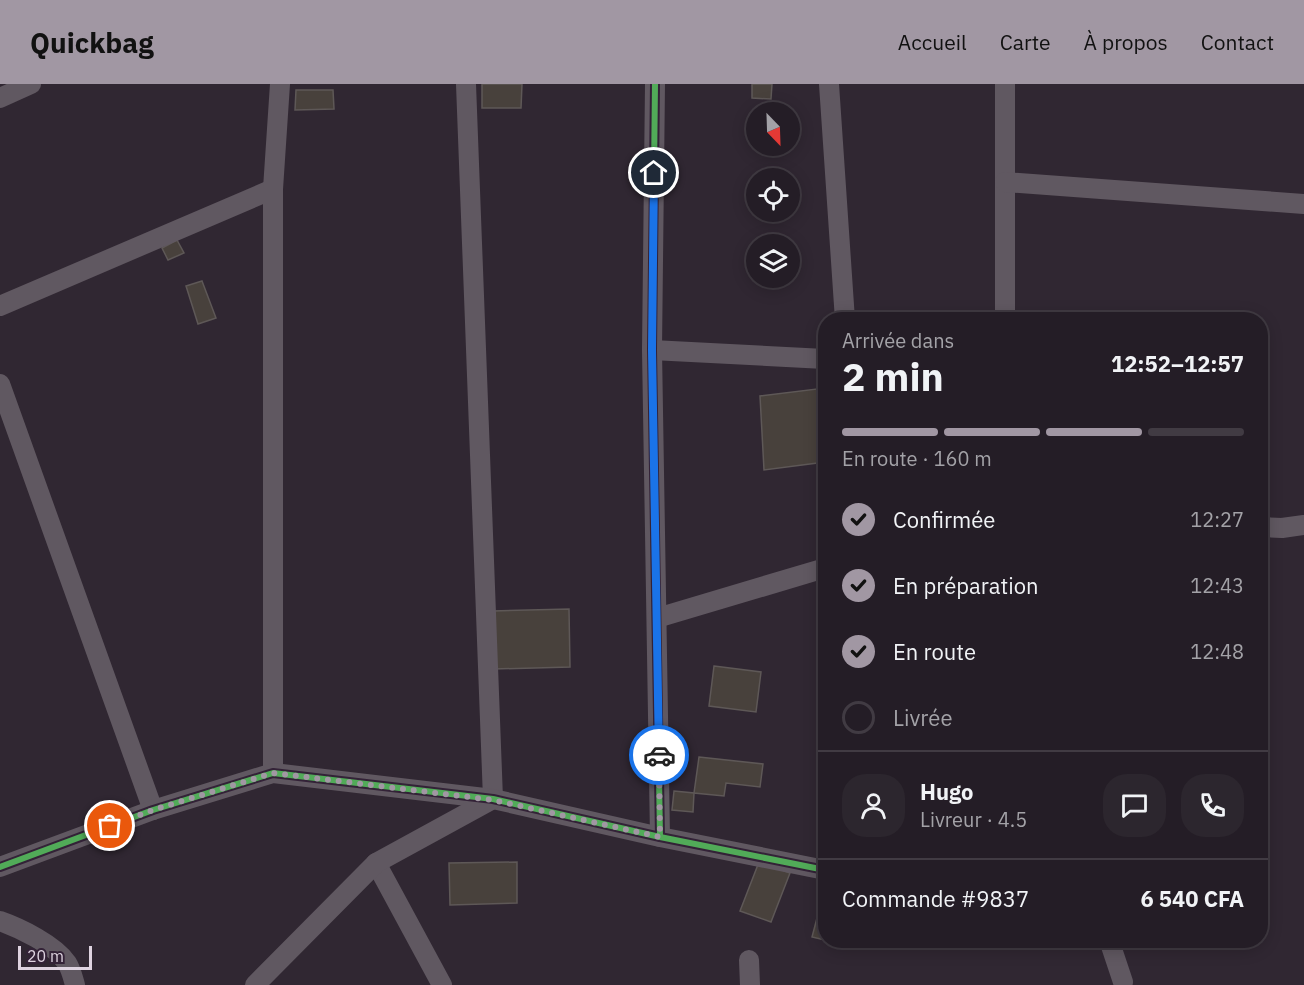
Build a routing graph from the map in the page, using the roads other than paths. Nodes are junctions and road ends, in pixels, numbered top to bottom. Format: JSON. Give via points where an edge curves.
{"nodes":[{"id":1,"x":31,"y":84,"type":"edge"},
{"id":2,"x":280,"y":84,"type":"edge"},
{"id":3,"x":466,"y":84,"type":"edge"},
{"id":4,"x":655,"y":84,"type":"edge"},
{"id":5,"x":829,"y":84,"type":"edge"},
{"id":6,"x":1005,"y":84,"type":"edge"},
{"id":7,"x":0,"y":98,"type":"edge"},
{"id":8,"x":1005,"y":182,"type":"junction"},
{"id":9,"x":273,"y":189,"type":"junction"},
{"id":10,"x":1304,"y":204,"type":"edge"},
{"id":11,"x":0,"y":306,"type":"edge"},
{"id":12,"x":844,"y":312,"type":"edge"},
{"id":13,"x":1005,"y":312,"type":"edge"},
{"id":14,"x":652,"y":350,"type":"junction"},
{"id":15,"x":818,"y":359,"type":"edge"},
{"id":16,"x":0,"y":384,"type":"edge"},
{"id":17,"x":1304,"y":525,"type":"edge"},
{"id":18,"x":1268,"y":527,"type":"edge"},
{"id":19,"x":818,"y":570,"type":"edge"},
{"id":20,"x":657,"y":618,"type":"junction"},
{"id":21,"x":273,"y":773,"type":"junction"},
{"id":22,"x":493,"y":800,"type":"junction"},
{"id":23,"x":153,"y":810,"type":"junction"},
{"id":24,"x":660,"y":837,"type":"junction"},
{"id":25,"x":376,"y":863,"type":"junction"},
{"id":26,"x":0,"y":867,"type":"edge"},
{"id":27,"x":818,"y":869,"type":"edge"},
{"id":28,"x":0,"y":921,"type":"edge"},
{"id":29,"x":1112,"y":948,"type":"edge"},
{"id":30,"x":749,"y":960,"type":"dead end"},
{"id":31,"x":1123,"y":982,"type":"dead end"},
{"id":32,"x":75,"y":985,"type":"edge"},
{"id":33,"x":255,"y":985,"type":"edge"},
{"id":34,"x":279,"y":985,"type":"edge"},
{"id":35,"x":442,"y":985,"type":"edge"},
{"id":36,"x":750,"y":985,"type":"edge"}],
"edges":[{"from":1,"to":7,"type":"street"},
{"from":2,"to":9,"type":"street"},
{"from":3,"to":22,"type":"street"},
{"from":4,"to":14,"type":"street"},
{"from":5,"to":12,"type":"street"},
{"from":6,"to":8,"type":"street"},
{"from":8,"to":10,"type":"street"},
{"from":8,"to":13,"type":"street"},
{"from":9,"to":11,"type":"street"},
{"from":9,"to":21,"type":"street"},
{"from":14,"to":15,"type":"street"},
{"from":14,"to":20,"type":"street"},
{"from":16,"to":23,"type":"street"},
{"from":17,"to":18,"type":"street"},
{"from":19,"to":20,"type":"street"},
{"from":20,"to":24,"type":"street"},
{"from":21,"to":22,"type":"street"},
{"from":21,"to":23,"type":"street"},
{"from":22,"to":24,"type":"street"},
{"from":22,"to":25,"type":"street"},
{"from":23,"to":26,"type":"street"},
{"from":24,"to":27,"type":"street"},
{"from":25,"to":33,"type":"street"},
{"from":25,"to":35,"type":"street"},
{"from":28,"to":32,"type":"street","via":[[43,941],[67,963]]},
{"from":29,"to":31,"type":"street"},
{"from":30,"to":36,"type":"street"},
{"from":33,"to":34,"type":"street"}]}
